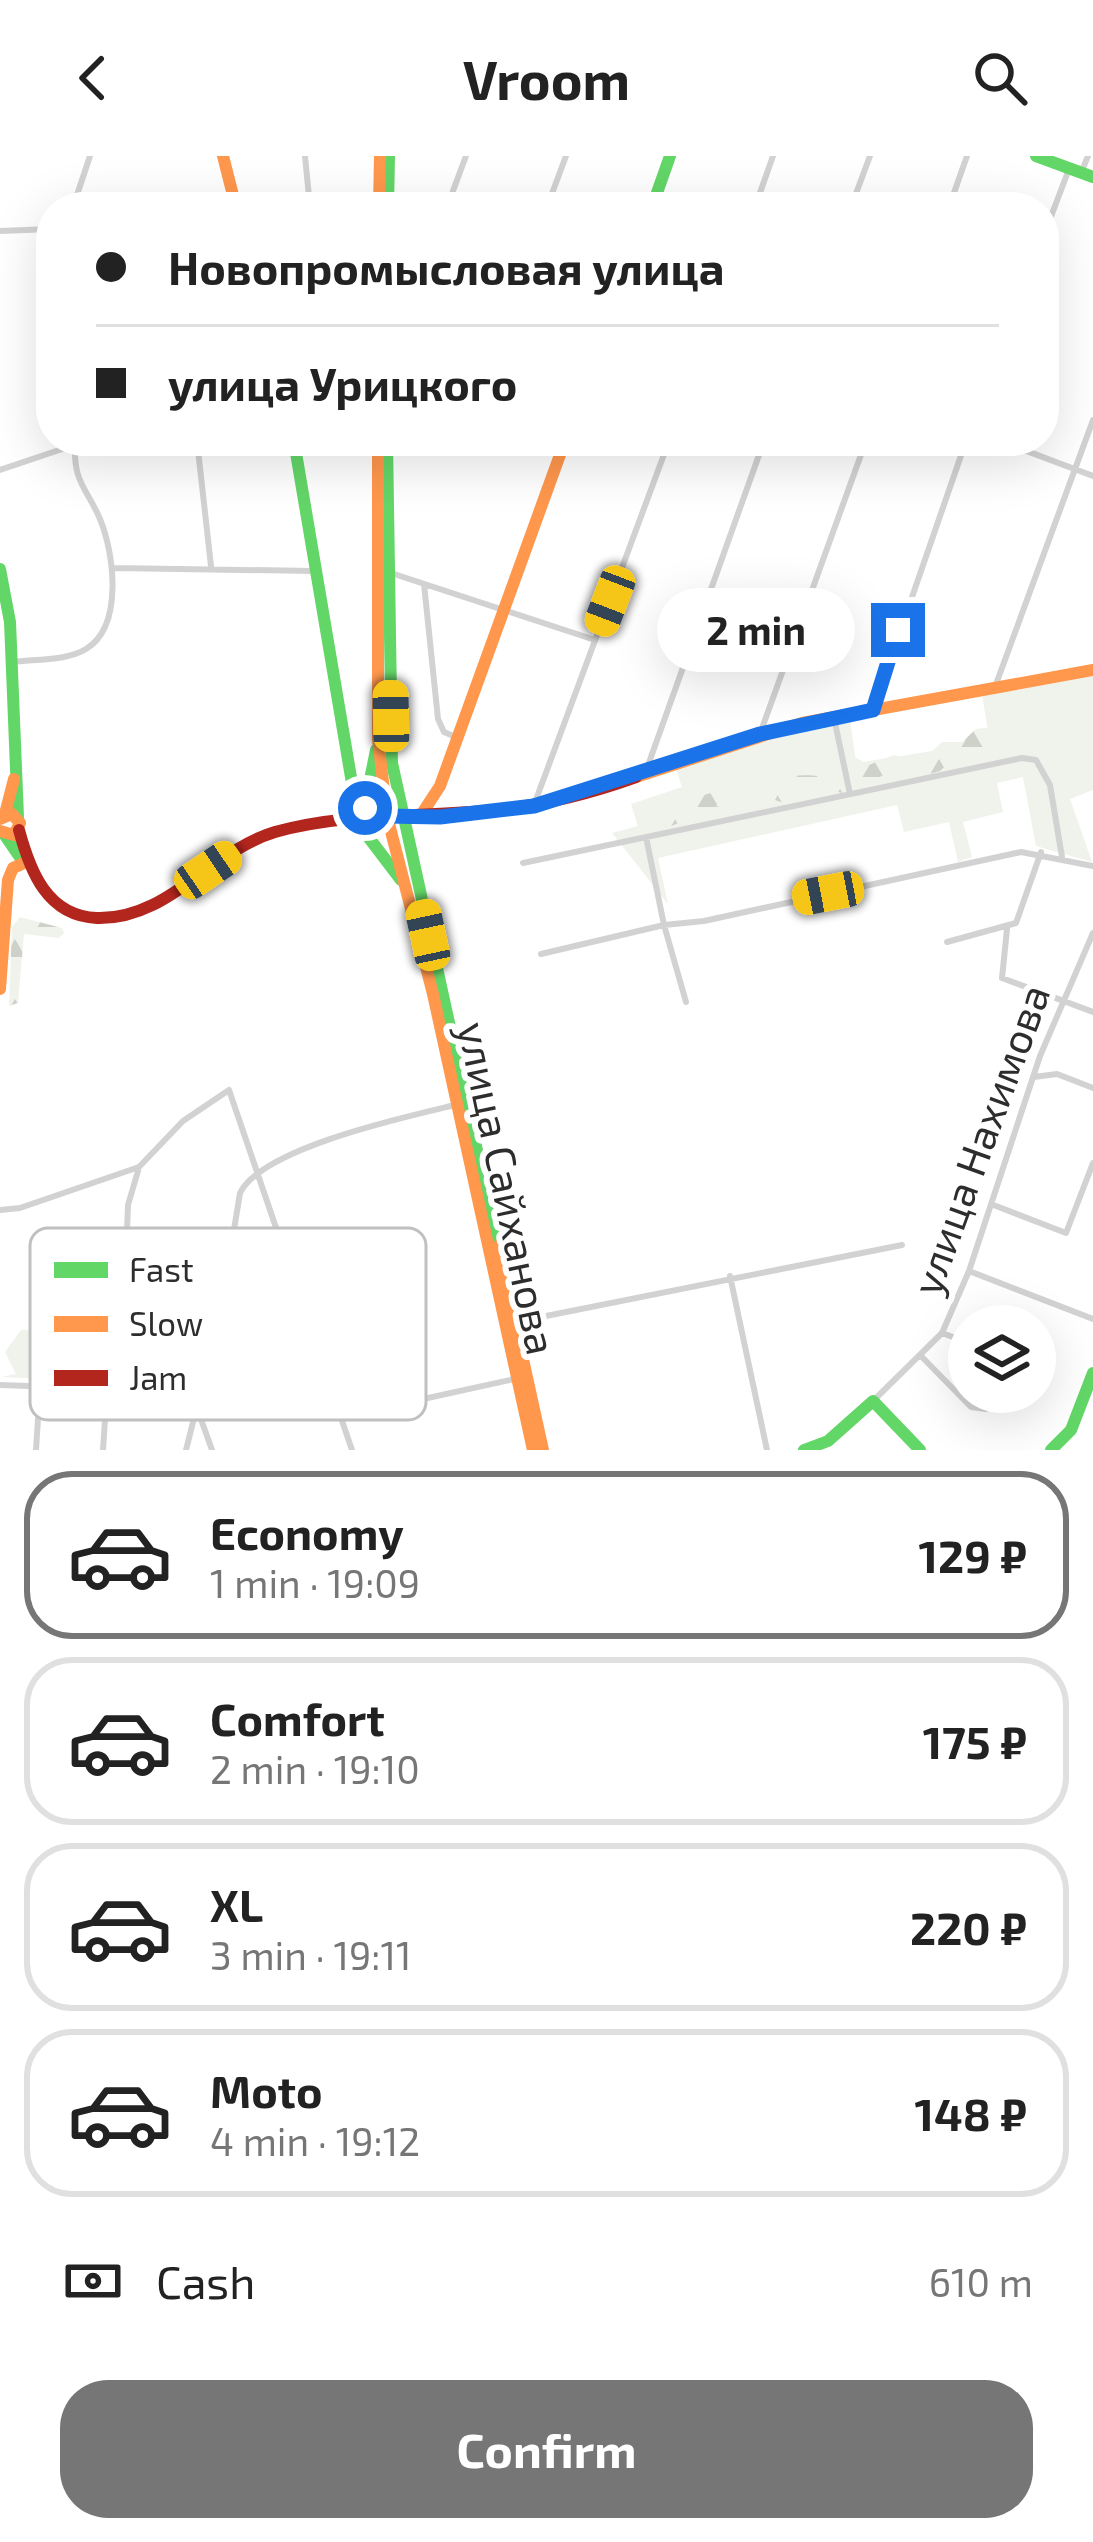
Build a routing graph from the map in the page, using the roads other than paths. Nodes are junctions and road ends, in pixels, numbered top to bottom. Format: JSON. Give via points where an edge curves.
{"nodes":[{"id":1,"x":90,"y":156,"type":"edge"},
{"id":2,"x":223,"y":156,"type":"edge"},
{"id":3,"x":305,"y":156,"type":"edge"},
{"id":4,"x":380,"y":156,"type":"edge"},
{"id":5,"x":389,"y":156,"type":"edge"},
{"id":6,"x":466,"y":156,"type":"edge"},
{"id":7,"x":566,"y":156,"type":"edge"},
{"id":8,"x":670,"y":156,"type":"edge"},
{"id":9,"x":773,"y":156,"type":"edge"},
{"id":10,"x":871,"y":156,"type":"edge"},
{"id":11,"x":967,"y":156,"type":"edge"},
{"id":12,"x":1036,"y":156,"type":"edge"},
{"id":13,"x":1088,"y":156,"type":"edge"},
{"id":14,"x":1081,"y":173,"type":"edge"},
{"id":15,"x":78,"y":192,"type":"edge"},
{"id":16,"x":232,"y":192,"type":"edge"},
{"id":17,"x":309,"y":192,"type":"edge"},
{"id":18,"x":379,"y":192,"type":"edge"},
{"id":19,"x":388,"y":192,"type":"edge"},
{"id":20,"x":453,"y":192,"type":"edge"},
{"id":21,"x":553,"y":192,"type":"edge"},
{"id":22,"x":657,"y":192,"type":"edge"},
{"id":23,"x":760,"y":192,"type":"edge"},
{"id":24,"x":857,"y":192,"type":"edge"},
{"id":25,"x":954,"y":192,"type":"edge"},
{"id":26,"x":1059,"y":210,"type":"edge"},
{"id":27,"x":36,"y":230,"type":"edge"},
{"id":28,"x":0,"y":231,"type":"edge"},
{"id":29,"x":1093,"y":420,"type":"edge"},
{"id":30,"x":42,"y":456,"type":"edge"},
{"id":31,"x":77,"y":456,"type":"edge"},
{"id":32,"x":199,"y":456,"type":"edge"},
{"id":33,"x":297,"y":456,"type":"edge"},
{"id":34,"x":379,"y":456,"type":"edge"},
{"id":35,"x":387,"y":456,"type":"edge"},
{"id":36,"x":560,"y":456,"type":"edge"},
{"id":37,"x":663,"y":456,"type":"edge"},
{"id":38,"x":759,"y":456,"type":"edge"},
{"id":39,"x":861,"y":456,"type":"edge"},
{"id":40,"x":961,"y":456,"type":"edge"},
{"id":41,"x":1039,"y":456,"type":"edge"},
{"id":42,"x":0,"y":470,"type":"edge"},
{"id":43,"x":1075,"y":470,"type":"junction"},
{"id":44,"x":1093,"y":476,"type":"edge"},
{"id":45,"x":212,"y":566,"type":"junction"},
{"id":46,"x":114,"y":568,"type":"junction"},
{"id":47,"x":0,"y":569,"type":"edge"},
{"id":48,"x":316,"y":571,"type":"junction"},
{"id":49,"x":383,"y":572,"type":"junction"},
{"id":50,"x":424,"y":584,"type":"junction"},
{"id":51,"x":502,"y":614,"type":"junction"},
{"id":52,"x":595,"y":640,"type":"junction"},
{"id":53,"x":12,"y":662,"type":"junction"},
{"id":54,"x":1093,"y":670,"type":"edge"},
{"id":55,"x":995,"y":687,"type":"junction"},
{"id":56,"x":873,"y":710,"type":"junction"},
{"id":57,"x":834,"y":718,"type":"junction"},
{"id":58,"x":760,"y":734,"type":"junction"},
{"id":59,"x":458,"y":738,"type":"junction"},
{"id":60,"x":378,"y":739,"type":"junction"},
{"id":61,"x":645,"y":773,"type":"junction"},
{"id":62,"x":850,"y":794,"type":"junction"},
{"id":63,"x":534,"y":806,"type":"junction"},
{"id":64,"x":365,"y":808,"type":"junction"},
{"id":65,"x":421,"y":815,"type":"junction"},
{"id":66,"x":394,"y":816,"type":"junction"},
{"id":67,"x":8,"y":819,"type":"edge"},
{"id":68,"x":344,"y":820,"type":"junction"},
{"id":69,"x":1,"y":832,"type":"edge"},
{"id":70,"x":646,"y":837,"type":"junction"},
{"id":71,"x":1041,"y":852,"type":"junction"},
{"id":72,"x":1062,"y":857,"type":"junction"},
{"id":73,"x":24,"y":863,"type":"junction"},
{"id":74,"x":523,"y":863,"type":"dead end"},
{"id":75,"x":1093,"y":866,"type":"edge"},
{"id":76,"x":405,"y":886,"type":"junction"},
{"id":77,"x":664,"y":925,"type":"junction"},
{"id":78,"x":1007,"y":929,"type":"junction"},
{"id":79,"x":1093,"y":934,"type":"edge"},
{"id":80,"x":947,"y":942,"type":"dead end"},
{"id":81,"x":541,"y":954,"type":"dead end"},
{"id":82,"x":1,"y":969,"type":"edge"},
{"id":83,"x":0,"y":989,"type":"edge"},
{"id":84,"x":1062,"y":1000,"type":"junction"},
{"id":85,"x":686,"y":1002,"type":"dead end"},
{"id":86,"x":1093,"y":1012,"type":"edge"},
{"id":87,"x":1032,"y":1077,"type":"junction"},
{"id":88,"x":1093,"y":1088,"type":"edge"},
{"id":89,"x":462,"y":1103,"type":"junction"},
{"id":90,"x":1093,"y":1163,"type":"edge"},
{"id":91,"x":139,"y":1168,"type":"junction"},
{"id":92,"x":255,"y":1173,"type":"junction"},
{"id":93,"x":991,"y":1204,"type":"junction"},
{"id":94,"x":0,"y":1210,"type":"edge"},
{"id":95,"x":127,"y":1228,"type":"edge"},
{"id":96,"x":234,"y":1228,"type":"edge"},
{"id":97,"x":274,"y":1228,"type":"edge"},
{"id":98,"x":902,"y":1245,"type":"dead end"},
{"id":99,"x":970,"y":1271,"type":"junction"},
{"id":100,"x":730,"y":1276,"type":"junction"},
{"id":101,"x":1093,"y":1319,"type":"edge"},
{"id":102,"x":511,"y":1323,"type":"junction"},
{"id":103,"x":942,"y":1333,"type":"junction"},
{"id":104,"x":948,"y":1335,"type":"edge"},
{"id":105,"x":921,"y":1357,"type":"junction"},
{"id":106,"x":1093,"y":1373,"type":"edge"},
{"id":107,"x":522,"y":1377,"type":"junction"},
{"id":108,"x":948,"y":1384,"type":"edge"},
{"id":109,"x":0,"y":1385,"type":"edge"},
{"id":110,"x":30,"y":1386,"type":"edge"},
{"id":111,"x":1089,"y":1392,"type":"edge"},
{"id":112,"x":426,"y":1398,"type":"edge"},
{"id":113,"x":873,"y":1401,"type":"junction"},
{"id":114,"x":38,"y":1420,"type":"edge"},
{"id":115,"x":105,"y":1420,"type":"edge"},
{"id":116,"x":193,"y":1420,"type":"edge"},
{"id":117,"x":201,"y":1420,"type":"edge"},
{"id":118,"x":342,"y":1420,"type":"edge"},
{"id":119,"x":811,"y":1449,"type":"edge"},
{"id":120,"x":36,"y":1450,"type":"edge"},
{"id":121,"x":103,"y":1450,"type":"edge"},
{"id":122,"x":186,"y":1450,"type":"edge"},
{"id":123,"x":212,"y":1450,"type":"edge"},
{"id":124,"x":352,"y":1450,"type":"edge"},
{"id":125,"x":533,"y":1450,"type":"edge"},
{"id":126,"x":543,"y":1450,"type":"edge"},
{"id":127,"x":767,"y":1450,"type":"edge"},
{"id":128,"x":920,"y":1450,"type":"edge"},
{"id":129,"x":1051,"y":1450,"type":"edge"}],
"edges":[{"from":1,"to":15,"type":"street"},
{"from":2,"to":16,"type":"main road"},
{"from":3,"to":17,"type":"street"},
{"from":4,"to":18,"type":"main road"},
{"from":5,"to":19,"type":"main road"},
{"from":6,"to":20,"type":"street"},
{"from":7,"to":21,"type":"street"},
{"from":8,"to":22,"type":"main road"},
{"from":9,"to":23,"type":"street"},
{"from":10,"to":24,"type":"street"},
{"from":11,"to":25,"type":"street"},
{"from":12,"to":14,"type":"main road"},
{"from":13,"to":14,"type":"street"},
{"from":14,"to":26,"type":"street"},
{"from":27,"to":28,"type":"street"},
{"from":29,"to":43,"type":"street"},
{"from":30,"to":42,"type":"street"},
{"from":31,"to":46,"type":"street","via":[[83,496],[101,521]]},
{"from":32,"to":45,"type":"street"},
{"from":33,"to":48,"type":"main road"},
{"from":34,"to":49,"type":"main road","name":"улица Сайханова"},
{"from":35,"to":49,"type":"main road","name":"улица Сайханова"},
{"from":36,"to":51,"type":"main road"},
{"from":37,"to":52,"type":"street"},
{"from":38,"to":61,"type":"street"},
{"from":39,"to":58,"type":"street"},
{"from":40,"to":56,"type":"street"},
{"from":41,"to":43,"type":"street"},
{"from":43,"to":44,"type":"street"},
{"from":43,"to":55,"type":"street"},
{"from":45,"to":46,"type":"street"},
{"from":45,"to":48,"type":"street"},
{"from":46,"to":53,"type":"street","via":[[94,643],[76,654]]},
{"from":47,"to":53,"type":"main road"},
{"from":48,"to":64,"type":"main road","via":[[354,795]]},
{"from":49,"to":50,"type":"street"},
{"from":49,"to":60,"type":"main road","name":"улица Сайханова"},
{"from":49,"to":66,"type":"main road","name":"улица Сайханова"},
{"from":50,"to":51,"type":"street"},
{"from":50,"to":59,"type":"street","via":[[438,719]]},
{"from":51,"to":52,"type":"street"},
{"from":51,"to":59,"type":"main road"},
{"from":52,"to":63,"type":"street"},
{"from":53,"to":67,"type":"main road","via":[[16,774]]},
{"from":54,"to":55,"type":"main road"},
{"from":55,"to":56,"type":"main road"},
{"from":56,"to":57,"type":"main road"},
{"from":57,"to":58,"type":"main road"},
{"from":57,"to":62,"type":"street"},
{"from":58,"to":61,"type":"main road"},
{"from":59,"to":65,"type":"main road"},
{"from":60,"to":64,"type":"main road"},
{"from":60,"to":66,"type":"main road","name":"улица Сайханова"},
{"from":61,"to":63,"type":"main road"},
{"from":62,"to":70,"type":"street"},
{"from":62,"to":72,"type":"street","via":[[1036,760],[1050,785]]},
{"from":63,"to":65,"type":"main road"},
{"from":64,"to":66,"type":"main road"},
{"from":64,"to":68,"type":"main road"},
{"from":65,"to":66,"type":"main road"},
{"from":66,"to":68,"type":"main road"},
{"from":66,"to":76,"type":"main road","name":"улица Сайханова"},
{"from":66,"to":89,"type":"main road"},
{"from":67,"to":69,"type":"main road"},
{"from":67,"to":73,"type":"main road"},
{"from":68,"to":73,"type":"main road","via":[[267,834],[164,900],[110,918],[62,909]]},
{"from":68,"to":76,"type":"main road","via":[[366,834]]},
{"from":69,"to":73,"type":"main road"},
{"from":70,"to":74,"type":"street"},
{"from":70,"to":77,"type":"street"},
{"from":71,"to":72,"type":"street"},
{"from":71,"to":77,"type":"street"},
{"from":71,"to":78,"type":"street","via":[[1021,914]]},
{"from":72,"to":75,"type":"street"},
{"from":73,"to":82,"type":"main road","via":[[8,880]]},
{"from":76,"to":89,"type":"main road","name":"улица Сайханова"},
{"from":77,"to":81,"type":"street"},
{"from":77,"to":85,"type":"street"},
{"from":78,"to":80,"type":"street"},
{"from":78,"to":84,"type":"street","via":[[1002,978]]},
{"from":79,"to":84,"type":"street","name":"улица Нахимова"},
{"from":82,"to":83,"type":"main road"},
{"from":84,"to":86,"type":"street"},
{"from":84,"to":87,"type":"street","name":"улица Нахимова"},
{"from":87,"to":88,"type":"street","via":[[1057,1074]]},
{"from":87,"to":93,"type":"street","name":"улица Нахимова"},
{"from":89,"to":92,"type":"street","via":[[294,1153]]},
{"from":89,"to":102,"type":"main road"},
{"from":90,"to":93,"type":"street","via":[[1066,1233]]},
{"from":91,"to":92,"type":"street","via":[[183,1121],[230,1090]]},
{"from":91,"to":94,"type":"street"},
{"from":91,"to":95,"type":"street"},
{"from":92,"to":96,"type":"street","via":[[240,1193]]},
{"from":92,"to":97,"type":"street"},
{"from":93,"to":99,"type":"street","name":"улица Нахимова"},
{"from":98,"to":100,"type":"street"},
{"from":99,"to":101,"type":"street"},
{"from":99,"to":103,"type":"street","name":"улица Нахимова"},
{"from":100,"to":102,"type":"street"},
{"from":100,"to":127,"type":"street"},
{"from":102,"to":107,"type":"main road"},
{"from":103,"to":104,"type":"street"},
{"from":103,"to":105,"type":"street","name":"улица Нахимова"},
{"from":105,"to":108,"type":"street"},
{"from":105,"to":113,"type":"street","name":"улица Нахимова"},
{"from":106,"to":111,"type":"main road"},
{"from":107,"to":112,"type":"street"},
{"from":107,"to":125,"type":"main road","name":"улица Сайханова"},
{"from":107,"to":126,"type":"main road"},
{"from":109,"to":110,"type":"street"},
{"from":111,"to":129,"type":"main road"},
{"from":113,"to":119,"type":"main road","name":"улица Нахимова"},
{"from":113,"to":128,"type":"main road"},
{"from":114,"to":120,"type":"street"},
{"from":115,"to":121,"type":"street"},
{"from":116,"to":122,"type":"street"},
{"from":117,"to":123,"type":"street"},
{"from":118,"to":124,"type":"street"}]}
